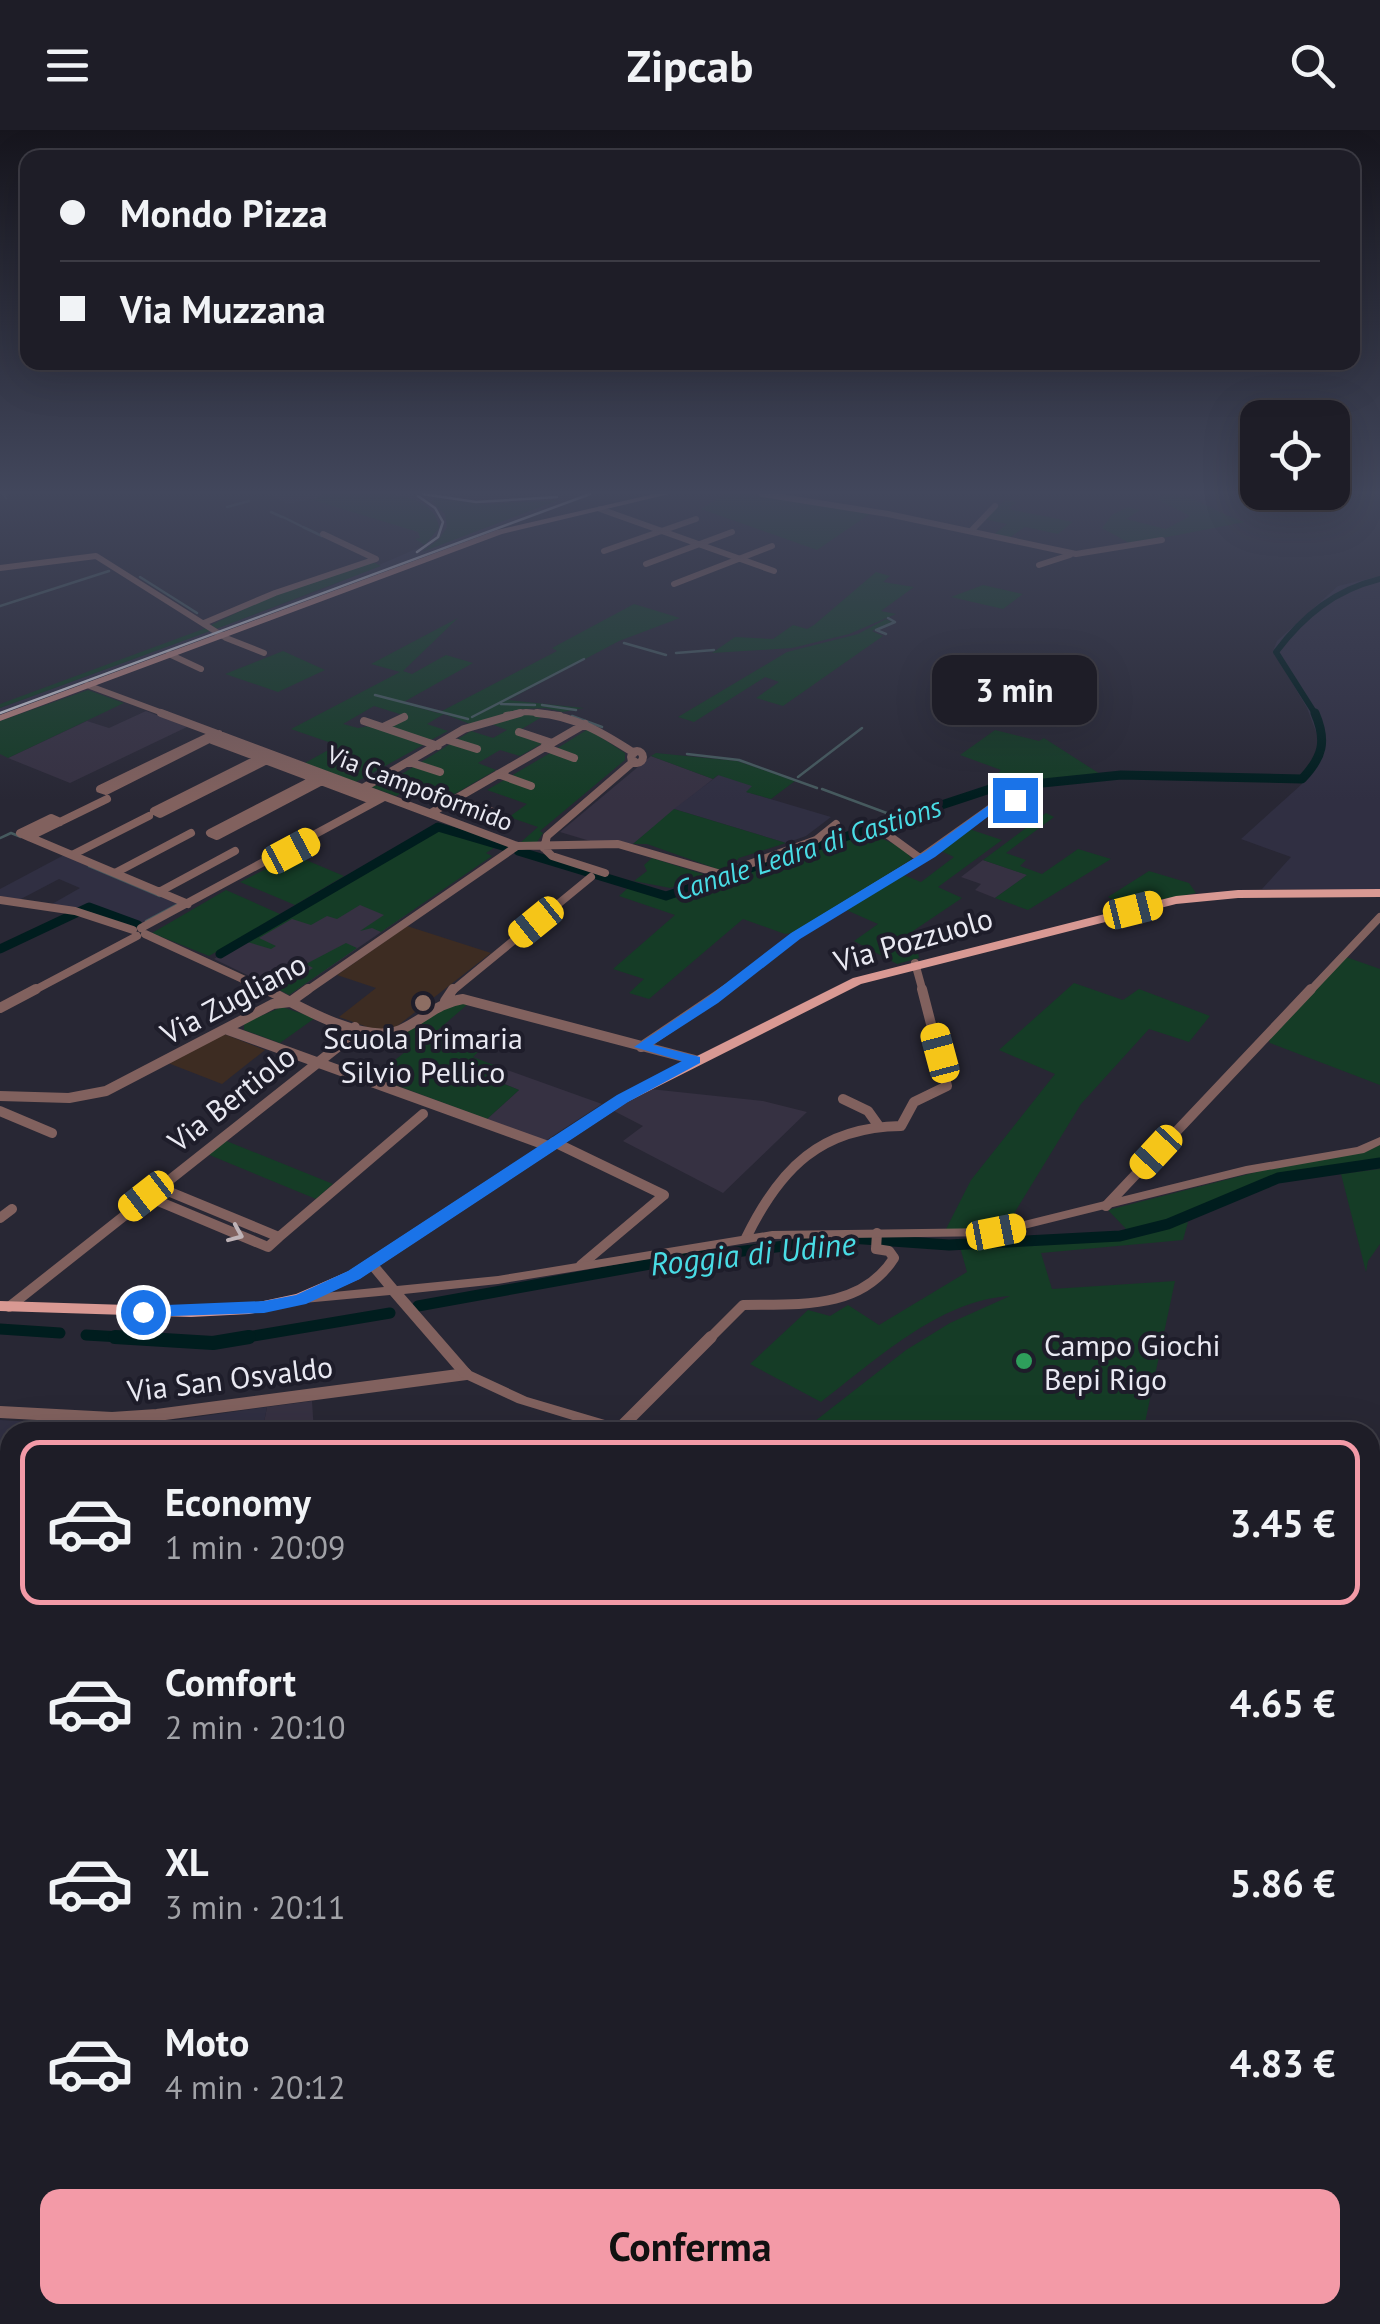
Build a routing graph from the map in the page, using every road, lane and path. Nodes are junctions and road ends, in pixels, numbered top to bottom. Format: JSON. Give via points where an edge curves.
{"nodes":[{"id":1,"x":161,"y":596,"type":"edge"},
{"id":2,"x":267,"y":596,"type":"edge"},
{"id":3,"x":326,"y":596,"type":"edge"},
{"id":4,"x":204,"y":623,"type":"junction"},
{"id":5,"x":222,"y":635,"type":"junction"},
{"id":6,"x":264,"y":652,"type":"dead end"},
{"id":7,"x":170,"y":654,"type":"junction"},
{"id":8,"x":201,"y":669,"type":"dead end"},
{"id":9,"x":87,"y":685,"type":"junction"},
{"id":10,"x":404,"y":716,"type":"dead end"},
{"id":11,"x":0,"y":718,"type":"edge"},
{"id":12,"x":364,"y":721,"type":"dead end"},
{"id":13,"x":584,"y":724,"type":"junction"},
{"id":14,"x":383,"y":727,"type":"junction"},
{"id":15,"x":519,"y":732,"type":"dead end"},
{"id":16,"x":213,"y":737,"type":"junction"},
{"id":17,"x":448,"y":740,"type":"junction"},
{"id":18,"x":548,"y":745,"type":"junction"},
{"id":19,"x":438,"y":746,"type":"junction"},
{"id":20,"x":477,"y":749,"type":"dead end"},
{"id":21,"x":574,"y":758,"type":"dead end"},
{"id":22,"x":263,"y":759,"type":"junction"},
{"id":23,"x":409,"y":762,"type":"junction"},
{"id":24,"x":377,"y":771,"type":"dead end"},
{"id":25,"x":440,"y":772,"type":"dead end"},
{"id":26,"x":388,"y":774,"type":"junction"},
{"id":27,"x":498,"y":774,"type":"junction"},
{"id":28,"x":318,"y":780,"type":"junction"},
{"id":29,"x":530,"y":786,"type":"dead end"},
{"id":30,"x":364,"y":788,"type":"junction"},
{"id":31,"x":456,"y":798,"type":"junction"},
{"id":32,"x":107,"y":799,"type":"dead end"},
{"id":33,"x":379,"y":800,"type":"junction"},
{"id":34,"x":1036,"y":808,"type":"dead end"},
{"id":35,"x":493,"y":812,"type":"dead end"},
{"id":36,"x":431,"y":814,"type":"junction"},
{"id":37,"x":149,"y":816,"type":"dead end"},
{"id":38,"x":836,"y":824,"type":"dead end"},
{"id":39,"x":875,"y":826,"type":"dead end"},
{"id":40,"x":191,"y":833,"type":"dead end"},
{"id":41,"x":517,"y":846,"type":"junction"},
{"id":42,"x":544,"y":848,"type":"junction"},
{"id":43,"x":235,"y":851,"type":"dead end"},
{"id":44,"x":72,"y":855,"type":"junction"},
{"id":45,"x":922,"y":857,"type":"junction"},
{"id":46,"x":115,"y":873,"type":"junction"},
{"id":47,"x":605,"y":873,"type":"dead end"},
{"id":48,"x":591,"y":877,"type":"dead end"},
{"id":49,"x":159,"y":892,"type":"junction"},
{"id":50,"x":1380,"y":893,"type":"edge"},
{"id":51,"x":0,"y":900,"type":"edge"},
{"id":52,"x":188,"y":904,"type":"junction"},
{"id":53,"x":1380,"y":917,"type":"edge"},
{"id":54,"x":139,"y":932,"type":"junction"},
{"id":55,"x":915,"y":964,"type":"junction"},
{"id":56,"x":445,"y":1001,"type":"junction"},
{"id":57,"x":290,"y":1002,"type":"junction"},
{"id":58,"x":0,"y":1005,"type":"edge"},
{"id":59,"x":355,"y":1027,"type":"junction"},
{"id":60,"x":228,"y":1030,"type":"junction"},
{"id":61,"x":368,"y":1032,"type":"junction"},
{"id":62,"x":344,"y":1042,"type":"junction"},
{"id":63,"x":641,"y":1047,"type":"junction"},
{"id":64,"x":653,"y":1050,"type":"junction"},
{"id":65,"x":695,"y":1060,"type":"junction"},
{"id":66,"x":319,"y":1062,"type":"junction"},
{"id":67,"x":675,"y":1071,"type":"junction"},
{"id":68,"x":0,"y":1096,"type":"edge"},
{"id":69,"x":842,"y":1098,"type":"dead end"},
{"id":70,"x":0,"y":1111,"type":"edge"},
{"id":71,"x":423,"y":1114,"type":"dead end"},
{"id":72,"x":878,"y":1125,"type":"junction"},
{"id":73,"x":52,"y":1133,"type":"dead end"},
{"id":74,"x":1380,"y":1141,"type":"edge"},
{"id":75,"x":552,"y":1144,"type":"junction"},
{"id":76,"x":158,"y":1187,"type":"junction"},
{"id":77,"x":146,"y":1196,"type":"junction"},
{"id":78,"x":1106,"y":1206,"type":"junction"},
{"id":79,"x":12,"y":1209,"type":"dead end"},
{"id":80,"x":0,"y":1218,"type":"edge"},
{"id":81,"x":280,"y":1237,"type":"junction"},
{"id":82,"x":746,"y":1238,"type":"junction"},
{"id":83,"x":877,"y":1239,"type":"junction"},
{"id":84,"x":371,"y":1264,"type":"junction"},
{"id":85,"x":581,"y":1265,"type":"junction"},
{"id":86,"x":394,"y":1291,"type":"junction"},
{"id":87,"x":300,"y":1300,"type":"junction"},
{"id":88,"x":5,"y":1306,"type":"edge"},
{"id":89,"x":466,"y":1374,"type":"junction"},
{"id":90,"x":0,"y":1412,"type":"edge"},
{"id":91,"x":593,"y":1422,"type":"edge"},
{"id":92,"x":631,"y":1422,"type":"edge"}],
"edges":[{"from":1,"to":4,"type":"street"},
{"from":2,"to":4,"type":"street"},
{"from":3,"to":5,"type":"main road"},
{"from":4,"to":5,"type":"street"},
{"from":5,"to":6,"type":"street"},
{"from":5,"to":7,"type":"main road"},
{"from":7,"to":8,"type":"street"},
{"from":7,"to":9,"type":"main road"},
{"from":9,"to":11,"type":"main road"},
{"from":9,"to":16,"type":"street","name":"Via Campoformido"},
{"from":10,"to":14,"type":"street"},
{"from":12,"to":14,"type":"street"},
{"from":13,"to":17,"type":"street","via":[[551,711],[520,711]]},
{"from":13,"to":18,"type":"street"},
{"from":13,"to":42,"type":"street","via":[[612,736],[634,757],[547,836]]},
{"from":14,"to":19,"type":"street"},
{"from":15,"to":18,"type":"street"},
{"from":16,"to":16,"type":"street","via":[[100,789],[106,792]]},
{"from":16,"to":22,"type":"street","name":"Via Campoformido"},
{"from":16,"to":30,"type":"street","name":"Via Campoformido"},
{"from":17,"to":19,"type":"street"},
{"from":17,"to":20,"type":"street"},
{"from":18,"to":21,"type":"street"},
{"from":18,"to":27,"type":"street"},
{"from":19,"to":23,"type":"street"},
{"from":22,"to":22,"type":"street","via":[[154,811],[160,814]]},
{"from":22,"to":28,"type":"street","name":"Via Campoformido"},
{"from":23,"to":25,"type":"street"},
{"from":23,"to":26,"type":"street"},
{"from":24,"to":26,"type":"street"},
{"from":26,"to":30,"type":"street"},
{"from":27,"to":29,"type":"street"},
{"from":27,"to":31,"type":"street"},
{"from":28,"to":28,"type":"street","name":"Via Campoformido","via":[[210,834],[217,836]]},
{"from":28,"to":33,"type":"street","name":"Via Campoformido"},
{"from":30,"to":33,"type":"street","name":"Via Campoformido"},
{"from":31,"to":35,"type":"street"},
{"from":31,"to":36,"type":"street"},
{"from":32,"to":44,"type":"street","via":[[30,836]]},
{"from":33,"to":36,"type":"street","name":"Via Campoformido"},
{"from":33,"to":52,"type":"street"},
{"from":34,"to":45,"type":"street","via":[[1006,798]]},
{"from":36,"to":41,"type":"street","name":"Via Campoformido"},
{"from":37,"to":44,"type":"street"},
{"from":38,"to":42,"type":"street","name":"Via Campoformido","via":[[816,840],[717,876],[618,844]]},
{"from":39,"to":45,"type":"street"},
{"from":40,"to":46,"type":"street"},
{"from":41,"to":42,"type":"street","name":"Via Campoformido"},
{"from":41,"to":57,"type":"street","name":"Via Zugliano"},
{"from":42,"to":47,"type":"street"},
{"from":43,"to":49,"type":"street"},
{"from":44,"to":46,"type":"street"},
{"from":45,"to":63,"type":"street","via":[[795,936]]},
{"from":46,"to":49,"type":"street"},
{"from":48,"to":56,"type":"street","name":"Via Bertiolo"},
{"from":49,"to":52,"type":"street"},
{"from":50,"to":55,"type":"main road","name":"Via Pozzuolo","via":[[1192,898]]},
{"from":51,"to":54,"type":"street","via":[[78,912]]},
{"from":52,"to":54,"type":"street"},
{"from":53,"to":78,"type":"street"},
{"from":54,"to":57,"type":"street"},
{"from":54,"to":58,"type":"street"},
{"from":55,"to":65,"type":"main road","name":"Via Pozzuolo","via":[[837,988]]},
{"from":55,"to":72,"type":"street","via":[[948,1084],[914,1102],[904,1124]]},
{"from":56,"to":61,"type":"street","name":"Via Bertiolo","via":[[393,1033]]},
{"from":56,"to":63,"type":"street","via":[[477,1001]]},
{"from":57,"to":59,"type":"street"},
{"from":57,"to":60,"type":"street","name":"Via Zugliano","via":[[273,1004]]},
{"from":59,"to":61,"type":"street"},
{"from":59,"to":62,"type":"street","name":"Via Bertiolo"},
{"from":60,"to":66,"type":"street"},
{"from":60,"to":68,"type":"street","name":"Via Zugliano","via":[[106,1091],[68,1098]]},
{"from":61,"to":62,"type":"street","name":"Via Bertiolo"},
{"from":62,"to":66,"type":"street","name":"Via Bertiolo"},
{"from":63,"to":64,"type":"street"},
{"from":64,"to":65,"type":"street"},
{"from":64,"to":67,"type":"street"},
{"from":65,"to":67,"type":"main road","name":"Via Pozzuolo"},
{"from":66,"to":75,"type":"street"},
{"from":66,"to":76,"type":"street","name":"Via Bertiolo"},
{"from":67,"to":75,"type":"main road","name":"Via Pozzuolo"},
{"from":69,"to":72,"type":"street"},
{"from":70,"to":73,"type":"street"},
{"from":71,"to":81,"type":"street"},
{"from":72,"to":82,"type":"street","via":[[838,1135],[802,1158]]},
{"from":74,"to":78,"type":"street","name":"Via Pozzuolo"},
{"from":75,"to":84,"type":"main road","name":"Via Pozzuolo"},
{"from":75,"to":85,"type":"street","via":[[664,1196]]},
{"from":76,"to":77,"type":"street","name":"Via Bertiolo"},
{"from":76,"to":81,"type":"street"},
{"from":77,"to":81,"type":"street","one_way":true,"via":[[268,1247]]},
{"from":77,"to":88,"type":"street","name":"Via Bertiolo"},
{"from":78,"to":83,"type":"street","name":"Via Pozzuolo","via":[[996,1232]]},
{"from":79,"to":80,"type":"street"},
{"from":82,"to":83,"type":"street","name":"Via Pozzuolo"},
{"from":82,"to":85,"type":"street","name":"Via Pozzuolo"},
{"from":83,"to":92,"type":"street","via":[[893,1254],[890,1267],[868,1286],[830,1301],[742,1304]]},
{"from":84,"to":86,"type":"street"},
{"from":84,"to":87,"type":"main road","name":"Via Pozzuolo"},
{"from":85,"to":86,"type":"street","name":"Via Pozzuolo"},
{"from":86,"to":87,"type":"street","name":"Via Pozzuolo"},
{"from":86,"to":89,"type":"street"},
{"from":87,"to":88,"type":"main road","name":"Via Pozzuolo","via":[[191,1312]]},
{"from":89,"to":90,"type":"street","name":"Via San Osvaldo","via":[[157,1416]]},
{"from":89,"to":91,"type":"street"}]}
